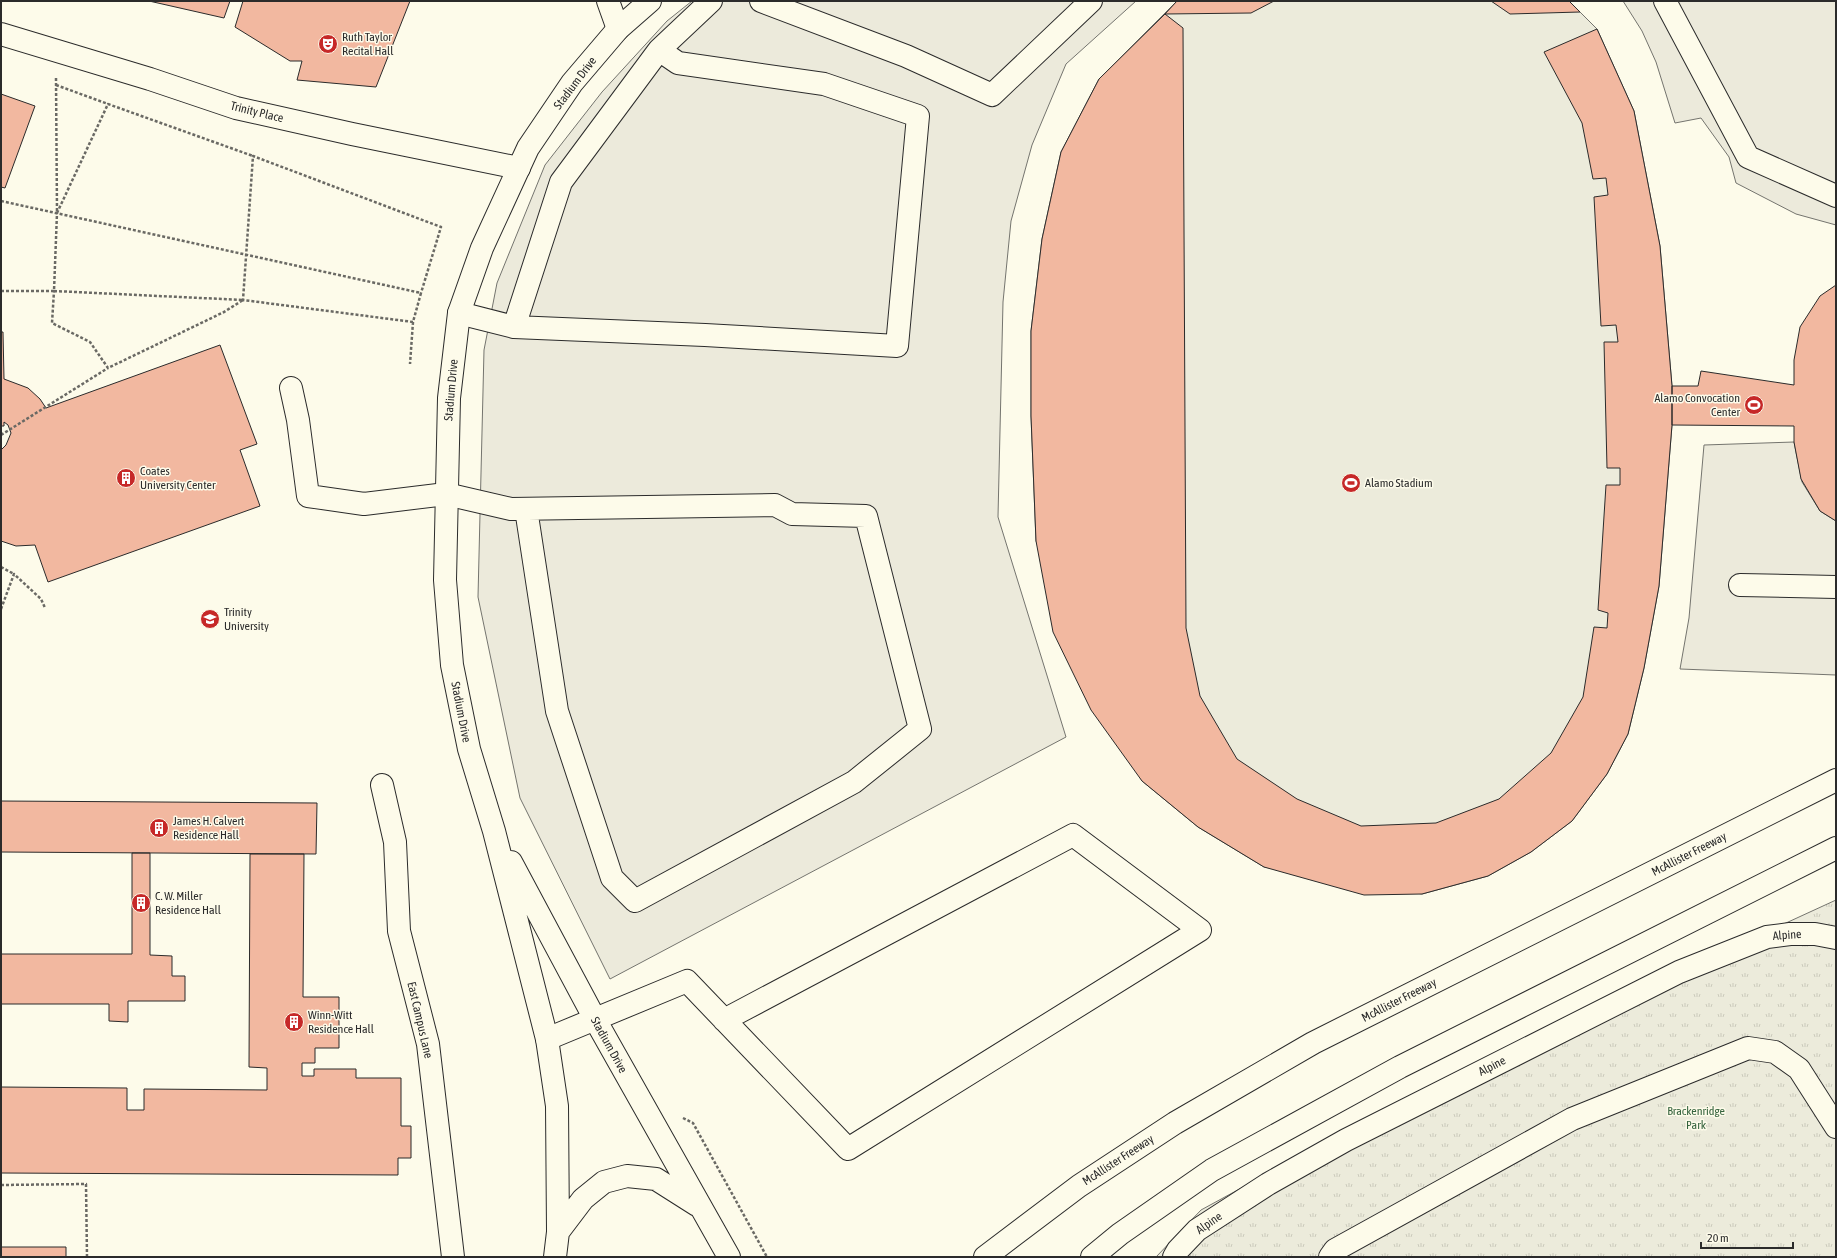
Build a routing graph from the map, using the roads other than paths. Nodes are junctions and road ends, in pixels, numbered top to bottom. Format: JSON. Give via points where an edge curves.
{"nodes":[{"id":1,"x":608,"y":1,"type":"edge"},
{"id":2,"x":650,"y":1,"type":"edge"},
{"id":3,"x":711,"y":1,"type":"edge"},
{"id":4,"x":761,"y":1,"type":"edge"},
{"id":5,"x":1091,"y":1,"type":"edge"},
{"id":6,"x":1665,"y":1,"type":"edge"},
{"id":7,"x":618,"y":29,"type":"junction"},
{"id":8,"x":1,"y":34,"type":"edge"},
{"id":9,"x":659,"y":50,"type":"junction"},
{"id":10,"x":519,"y":168,"type":"junction"},
{"id":11,"x":1836,"y":196,"type":"edge"},
{"id":12,"x":459,"y":313,"type":"junction"},
{"id":13,"x":514,"y":327,"type":"junction"},
{"id":14,"x":290,"y":388,"type":"dead end"},
{"id":15,"x":446,"y":494,"type":"junction"},
{"id":16,"x":526,"y":509,"type":"junction"},
{"id":17,"x":1740,"y":586,"type":"dead end"},
{"id":18,"x":1836,"y":588,"type":"edge"},
{"id":19,"x":1836,"y":780,"type":"edge"},
{"id":20,"x":382,"y":785,"type":"dead end"},
{"id":21,"x":494,"y":831,"type":"junction"},
{"id":22,"x":1836,"y":848,"type":"edge"},
{"id":23,"x":1836,"y":938,"type":"edge"},
{"id":24,"x":724,"y":1020,"type":"junction"},
{"id":25,"x":596,"y":1021,"type":"junction"},
{"id":26,"x":548,"y":1039,"type":"junction"},
{"id":27,"x":1836,"y":1127,"type":"edge"},
{"id":28,"x":699,"y":1206,"type":"junction"},
{"id":29,"x":558,"y":1232,"type":"junction"},
{"id":30,"x":453,"y":1257,"type":"edge"},
{"id":31,"x":555,"y":1257,"type":"edge"},
{"id":32,"x":729,"y":1257,"type":"edge"},
{"id":33,"x":984,"y":1257,"type":"edge"},
{"id":34,"x":1092,"y":1257,"type":"edge"},
{"id":35,"x":1174,"y":1257,"type":"edge"},
{"id":36,"x":1330,"y":1257,"type":"edge"}],
"edges":[{"from":1,"to":7,"type":"main road"},
{"from":2,"to":7,"type":"main road","name":"Stadium Drive"},
{"from":3,"to":9,"type":"main road"},
{"from":4,"to":5,"type":"main road","via":[[906,56],[992,95]]},
{"from":6,"to":11,"type":"main road","via":[[1748,158]]},
{"from":7,"to":10,"type":"main road","name":"Stadium Drive","via":[[572,83],[528,148]]},
{"from":8,"to":10,"type":"main road","name":"Trinity Place","via":[[236,108]]},
{"from":9,"to":13,"type":"main road","via":[[561,182]]},
{"from":9,"to":13,"type":"main road","via":[[678,63],[824,84],[918,116],[897,346]]},
{"from":10,"to":12,"type":"main road","name":"Stadium Drive","via":[[482,248]]},
{"from":12,"to":13,"type":"main road"},
{"from":12,"to":15,"type":"main road","name":"Stadium Drive","via":[[450,398]]},
{"from":14,"to":15,"type":"main road","via":[[298,420],[308,496],[364,504]]},
{"from":15,"to":16,"type":"main road","via":[[511,509]]},
{"from":15,"to":21,"type":"main road","name":"Stadium Drive","via":[[445,580],[452,665],[469,749]]},
{"from":16,"to":16,"type":"main road","via":[[775,505],[792,514],[866,516],[920,730],[854,782],[635,901],[612,878],[557,711]]},
{"from":17,"to":18,"type":"main road"},
{"from":19,"to":33,"type":"main road","name":"McAllister Freeway","via":[[1313,1044],[1174,1123],[1079,1186]]},
{"from":20,"to":30,"type":"main road","name":"East Campus Lane","via":[[395,842],[399,931],[428,1044]]},
{"from":21,"to":25,"type":"main road","name":"Stadium Drive"},
{"from":21,"to":26,"type":"main road","name":"Stadium Drive"},
{"from":22,"to":34,"type":"main road","via":[[1400,1067],[1240,1154],[1212,1170],[1120,1234]]},
{"from":23,"to":35,"type":"main road","name":"Alpine","via":[[1815,934],[1767,937],[1679,972],[1268,1184],[1197,1230]]},
{"from":24,"to":24,"type":"main road","via":[[1073,835],[1200,930],[848,1149]]},
{"from":24,"to":25,"type":"main road","via":[[687,981]]},
{"from":25,"to":26,"type":"main road"},
{"from":25,"to":28,"type":"main road","name":"Stadium Drive"},
{"from":26,"to":29,"type":"main road","name":"Stadium Drive","via":[[557,1106]]},
{"from":27,"to":36,"type":"main road","via":[[1799,1069],[1775,1052],[1748,1048],[1572,1119],[1335,1250]]},
{"from":28,"to":29,"type":"main road","via":[[656,1179],[627,1176],[604,1182],[583,1199]]},
{"from":28,"to":32,"type":"main road","name":"Stadium Drive"},
{"from":29,"to":31,"type":"main road","name":"Stadium Drive"}]}
